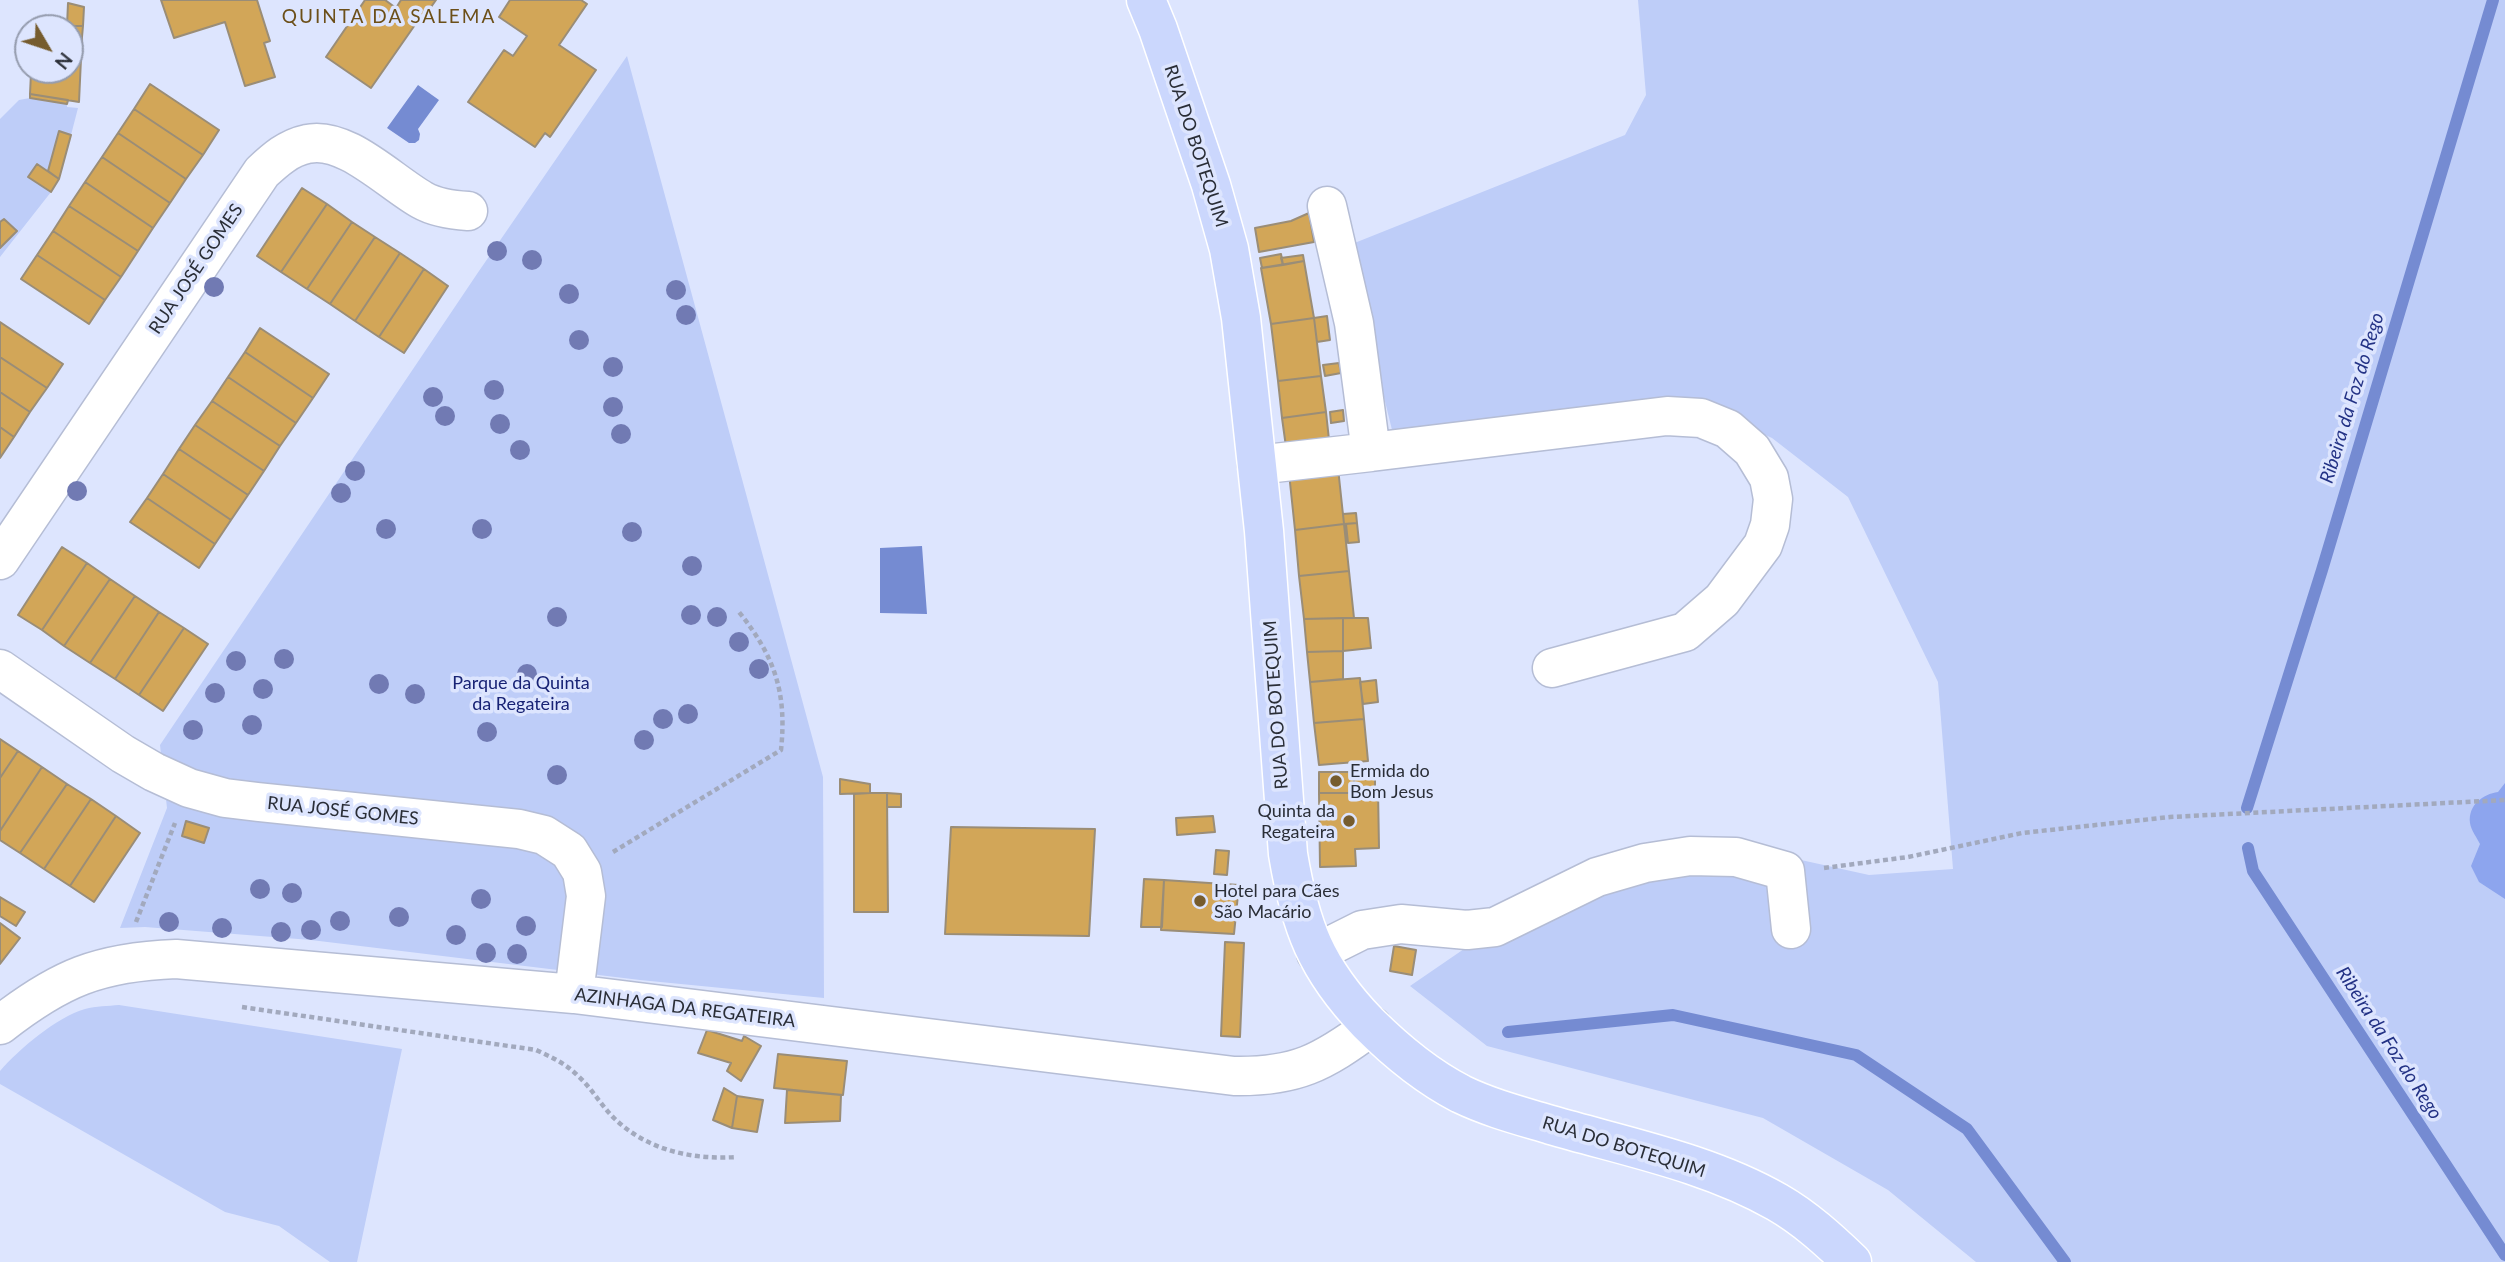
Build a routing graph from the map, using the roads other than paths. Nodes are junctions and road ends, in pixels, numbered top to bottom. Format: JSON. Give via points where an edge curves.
{"nodes":[{"id":1,"x":1146,"y":0,"type":"edge"},
{"id":2,"x":1327,"y":206,"type":"dead end"},
{"id":3,"x":468,"y":211,"type":"dead end"},
{"id":4,"x":1371,"y":452,"type":"junction"},
{"id":5,"x":1257,"y":465,"type":"junction"},
{"id":6,"x":0,"y":559,"type":"edge"},
{"id":7,"x":1552,"y":668,"type":"dead end"},
{"id":8,"x":0,"y":669,"type":"edge"},
{"id":9,"x":1791,"y":929,"type":"dead end"},
{"id":10,"x":1316,"y":953,"type":"junction"},
{"id":11,"x":574,"y":994,"type":"junction"},
{"id":12,"x":0,"y":1025,"type":"edge"},
{"id":13,"x":1372,"y":1026,"type":"junction"},
{"id":14,"x":1852,"y":1262,"type":"edge"}],
"edges":[{"from":1,"to":5,"type":"main road","name":"RUA DO BOTEQUIM","via":[[1211,185],[1228,249],[1241,318]]},
{"from":2,"to":4,"type":"street","via":[[1354,323]]},
{"from":3,"to":6,"type":"street","name":"RUA JOSÉ GOMES","via":[[422,200],[353,154],[330,145],[308,143],[283,153],[262,172]]},
{"from":4,"to":5,"type":"street"},
{"from":4,"to":7,"type":"street","via":[[1667,416],[1701,418],[1728,429],[1752,450],[1769,478],[1773,499],[1770,524],[1763,545],[1721,600],[1685,632]]},
{"from":5,"to":10,"type":"main road","name":"RUA DO BOTEQUIM","via":[[1288,854],[1294,894]]},
{"from":8,"to":11,"type":"street","name":"RUA JOSÉ GOMES","via":[[123,754],[189,788],[247,801],[544,835],[569,851],[582,872],[586,895]]},
{"from":9,"to":10,"type":"street","via":[[1785,871],[1736,857],[1690,856],[1597,877],[1495,927],[1467,930],[1401,924],[1362,930]]},
{"from":10,"to":13,"type":"main road","name":"RUA DO BOTEQUIM","via":[[1336,985]]},
{"from":11,"to":12,"type":"street","name":"AZINHAGA DA REGATEIRA","via":[[176,959],[140,960],[65,981]]},
{"from":11,"to":13,"type":"street","name":"AZINHAGA DA REGATEIRA","via":[[1234,1076],[1302,1069]]},
{"from":13,"to":14,"type":"main road","name":"RUA DO BOTEQUIM","via":[[1406,1058],[1462,1094],[1733,1181],[1808,1223]]}]}
